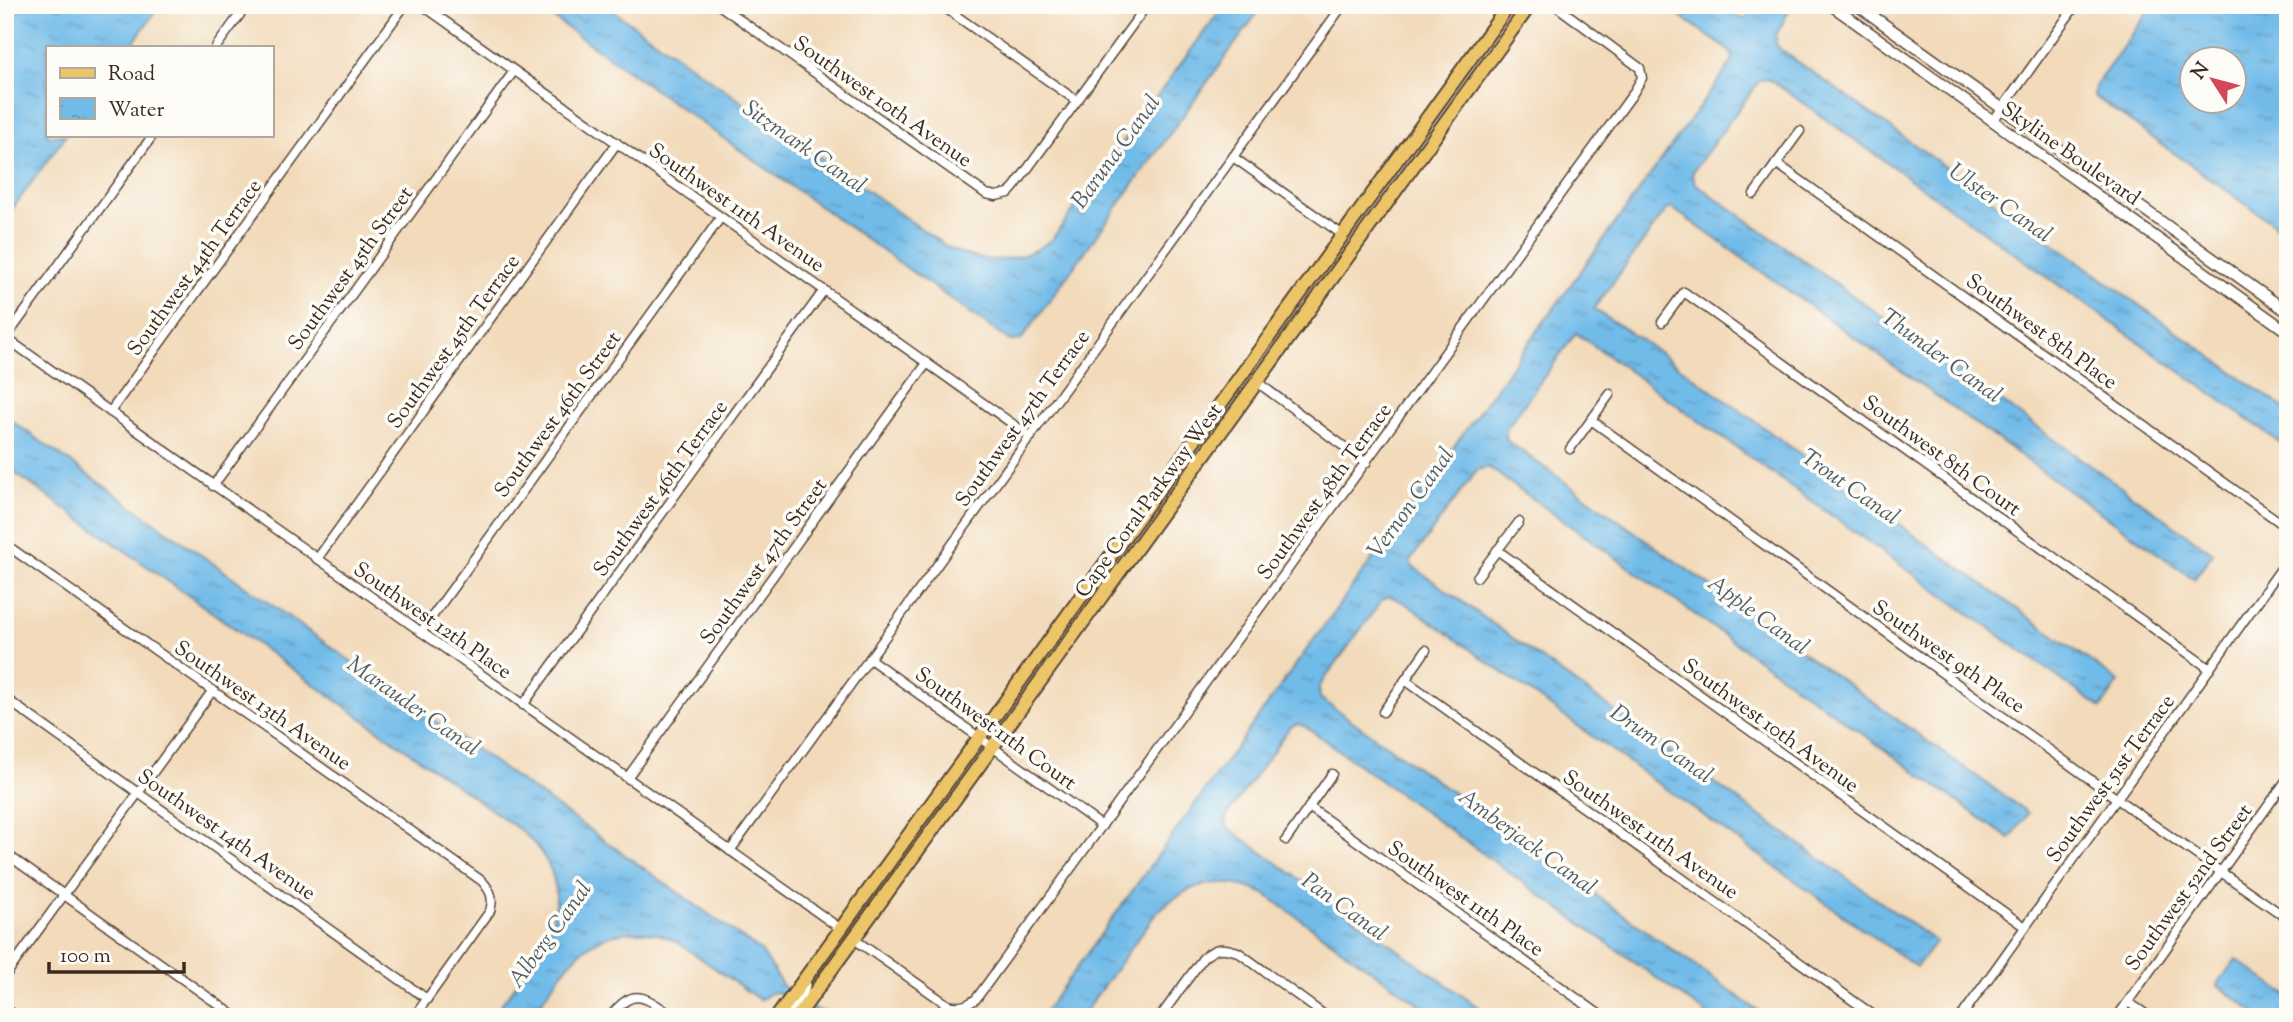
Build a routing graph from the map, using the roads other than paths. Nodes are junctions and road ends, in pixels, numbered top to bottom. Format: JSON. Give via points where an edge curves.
{"nodes":[{"id":1,"x":247,"y":5,"type":"edge"},
{"id":2,"x":405,"y":5,"type":"edge"},
{"id":3,"x":422,"y":5,"type":"edge"},
{"id":4,"x":719,"y":5,"type":"edge"},
{"id":5,"x":941,"y":5,"type":"edge"},
{"id":6,"x":1147,"y":5,"type":"edge"},
{"id":7,"x":1343,"y":5,"type":"edge"},
{"id":8,"x":1509,"y":5,"type":"edge"},
{"id":9,"x":1530,"y":5,"type":"edge"},
{"id":10,"x":1555,"y":5,"type":"edge"},
{"id":11,"x":1831,"y":5,"type":"edge"},
{"id":12,"x":1857,"y":5,"type":"edge"},
{"id":13,"x":2076,"y":5,"type":"edge"},
{"id":14,"x":217,"y":46,"type":"edge"},
{"id":15,"x":514,"y":71,"type":"junction"},
{"id":16,"x":1077,"y":101,"type":"junction"},
{"id":17,"x":2002,"y":108,"type":"junction"},
{"id":18,"x":1993,"y":121,"type":"junction"},
{"id":19,"x":1800,"y":131,"type":"dead end"},
{"id":20,"x":152,"y":136,"type":"edge"},
{"id":21,"x":617,"y":143,"type":"junction"},
{"id":22,"x":1233,"y":157,"type":"junction"},
{"id":23,"x":1776,"y":163,"type":"junction"},
{"id":24,"x":1754,"y":194,"type":"dead end"},
{"id":25,"x":721,"y":217,"type":"junction"},
{"id":26,"x":1343,"y":235,"type":"junction"},
{"id":27,"x":1315,"y":274,"type":"junction"},
{"id":28,"x":824,"y":290,"type":"junction"},
{"id":29,"x":2288,"y":312,"type":"edge"},
{"id":30,"x":1662,"y":322,"type":"dead end"},
{"id":31,"x":2288,"y":332,"type":"edge"},
{"id":32,"x":6,"y":339,"type":"edge"},
{"id":33,"x":927,"y":363,"type":"junction"},
{"id":34,"x":1257,"y":382,"type":"junction"},
{"id":35,"x":1236,"y":383,"type":"junction"},
{"id":36,"x":1610,"y":394,"type":"dead end"},
{"id":37,"x":110,"y":412,"type":"junction"},
{"id":38,"x":1591,"y":420,"type":"junction"},
{"id":39,"x":1031,"y":437,"type":"junction"},
{"id":40,"x":1570,"y":449,"type":"dead end"},
{"id":41,"x":1366,"y":463,"type":"junction"},
{"id":42,"x":213,"y":485,"type":"junction"},
{"id":43,"x":1183,"y":485,"type":"junction"},
{"id":44,"x":1519,"y":522,"type":"dead end"},
{"id":45,"x":2288,"y":528,"type":"edge"},
{"id":46,"x":5,"y":544,"type":"edge"},
{"id":47,"x":1497,"y":550,"type":"junction"},
{"id":48,"x":317,"y":559,"type":"junction"},
{"id":49,"x":2288,"y":559,"type":"edge"},
{"id":50,"x":1477,"y":577,"type":"dead end"},
{"id":51,"x":421,"y":632,"type":"junction"},
{"id":52,"x":1426,"y":650,"type":"dead end"},
{"id":53,"x":870,"y":659,"type":"junction"},
{"id":54,"x":2210,"y":669,"type":"junction"},
{"id":55,"x":1405,"y":680,"type":"junction"},
{"id":56,"x":213,"y":690,"type":"junction"},
{"id":57,"x":5,"y":698,"type":"edge"},
{"id":58,"x":523,"y":705,"type":"junction"},
{"id":59,"x":1383,"y":712,"type":"dead end"},
{"id":60,"x":980,"y":737,"type":"junction"},
{"id":61,"x":993,"y":747,"type":"junction"},
{"id":62,"x":1332,"y":774,"type":"dead end"},
{"id":63,"x":627,"y":778,"type":"junction"},
{"id":64,"x":2288,"y":778,"type":"edge"},
{"id":65,"x":138,"y":793,"type":"junction"},
{"id":66,"x":2118,"y":797,"type":"junction"},
{"id":67,"x":1309,"y":807,"type":"junction"},
{"id":68,"x":1102,"y":826,"type":"junction"},
{"id":69,"x":1286,"y":840,"type":"dead end"},
{"id":70,"x":730,"y":851,"type":"junction"},
{"id":71,"x":5,"y":853,"type":"edge"},
{"id":72,"x":2220,"y":872,"type":"junction"},
{"id":73,"x":64,"y":895,"type":"junction"},
{"id":74,"x":2288,"y":919,"type":"edge"},
{"id":75,"x":2025,"y":927,"type":"junction"},
{"id":76,"x":841,"y":929,"type":"junction"},
{"id":77,"x":854,"y":939,"type":"junction"},
{"id":78,"x":5,"y":976,"type":"edge"},
{"id":79,"x":427,"y":999,"type":"junction"},
{"id":80,"x":2128,"y":1002,"type":"junction"},
{"id":81,"x":5,"y":1008,"type":"edge"},
{"id":82,"x":1321,"y":1015,"type":"edge"},
{"id":83,"x":781,"y":1016,"type":"edge"},
{"id":84,"x":17,"y":1017,"type":"edge"},
{"id":85,"x":236,"y":1017,"type":"edge"},
{"id":86,"x":414,"y":1017,"type":"edge"},
{"id":87,"x":610,"y":1017,"type":"edge"},
{"id":88,"x":674,"y":1017,"type":"edge"},
{"id":89,"x":797,"y":1017,"type":"edge"},
{"id":90,"x":1160,"y":1017,"type":"edge"},
{"id":91,"x":1603,"y":1017,"type":"edge"},
{"id":92,"x":1876,"y":1017,"type":"edge"},
{"id":93,"x":1961,"y":1017,"type":"edge"},
{"id":94,"x":2117,"y":1017,"type":"edge"},
{"id":95,"x":2150,"y":1017,"type":"edge"}],
"edges":[{"from":1,"to":14,"type":"street"},
{"from":2,"to":37,"type":"street","name":"Southwest 44th Terrace"},
{"from":3,"to":15,"type":"street","name":"Southwest 11th Avenue"},
{"from":4,"to":16,"type":"street","name":"Southwest 10th Avenue","via":[[945,166],[996,197],[1016,186]]},
{"from":5,"to":16,"type":"street"},
{"from":6,"to":16,"type":"street"},
{"from":7,"to":22,"type":"street","name":"Southwest 47th Terrace"},
{"from":8,"to":26,"type":"main road","name":"Cape Coral Parkway West"},
{"from":9,"to":34,"type":"main road","name":"Cape Coral Parkway West"},
{"from":10,"to":41,"type":"street","name":"Southwest 48th Terrace","via":[[1633,61],[1642,78]]},
{"from":11,"to":18,"type":"street","name":"Skyline Boulevard"},
{"from":12,"to":17,"type":"street","name":"Skyline Boulevard"},
{"from":13,"to":17,"type":"street"},
{"from":15,"to":21,"type":"street","name":"Southwest 11th Avenue"},
{"from":15,"to":42,"type":"street","name":"Southwest 45th Street"},
{"from":17,"to":18,"type":"street"},
{"from":17,"to":29,"type":"street","name":"Skyline Boulevard"},
{"from":18,"to":31,"type":"street","name":"Skyline Boulevard"},
{"from":19,"to":23,"type":"street"},
{"from":20,"to":32,"type":"street"},
{"from":21,"to":25,"type":"street","name":"Southwest 11th Avenue"},
{"from":21,"to":48,"type":"street","name":"Southwest 45th Terrace"},
{"from":22,"to":26,"type":"street"},
{"from":22,"to":39,"type":"street","name":"Southwest 47th Terrace"},
{"from":23,"to":24,"type":"street"},
{"from":23,"to":45,"type":"street","name":"Southwest 8th Place"},
{"from":25,"to":28,"type":"street","name":"Southwest 11th Avenue"},
{"from":25,"to":51,"type":"street","name":"Southwest 46th Street"},
{"from":26,"to":27,"type":"main road","name":"Cape Coral Parkway West"},
{"from":27,"to":34,"type":"main road","via":[[1311,293],[1261,361]]},
{"from":27,"to":35,"type":"main road","name":"Cape Coral Parkway West"},
{"from":28,"to":33,"type":"street","name":"Southwest 11th Avenue"},
{"from":28,"to":58,"type":"street","name":"Southwest 46th Terrace"},
{"from":30,"to":54,"type":"street","name":"Southwest 8th Court","via":[[1684,292]]},
{"from":32,"to":37,"type":"street","name":"Southwest 12th Place"},
{"from":33,"to":39,"type":"street","name":"Southwest 11th Avenue"},
{"from":33,"to":63,"type":"street","name":"Southwest 47th Street"},
{"from":34,"to":41,"type":"street"},
{"from":34,"to":43,"type":"main road","name":"Cape Coral Parkway West"},
{"from":35,"to":43,"type":"main road","via":[[1238,394],[1193,457]]},
{"from":35,"to":60,"type":"main road","name":"Cape Coral Parkway West"},
{"from":36,"to":38,"type":"street"},
{"from":37,"to":42,"type":"street","name":"Southwest 12th Place"},
{"from":38,"to":40,"type":"street"},
{"from":38,"to":66,"type":"street","name":"Southwest 9th Place"},
{"from":39,"to":53,"type":"street","name":"Southwest 47th Terrace"},
{"from":41,"to":68,"type":"street","name":"Southwest 48th Terrace"},
{"from":42,"to":48,"type":"street","name":"Southwest 12th Place"},
{"from":43,"to":61,"type":"main road","name":"Cape Coral Parkway West"},
{"from":44,"to":47,"type":"street"},
{"from":46,"to":56,"type":"street","name":"Southwest 13th Avenue"},
{"from":47,"to":50,"type":"street"},
{"from":47,"to":75,"type":"street","name":"Southwest 10th Avenue"},
{"from":48,"to":51,"type":"street","name":"Southwest 12th Place"},
{"from":49,"to":54,"type":"street","name":"Southwest 51st Terrace"},
{"from":51,"to":58,"type":"street","name":"Southwest 12th Place"},
{"from":52,"to":55,"type":"street"},
{"from":53,"to":60,"type":"street","name":"Southwest 11th Court"},
{"from":53,"to":70,"type":"street","name":"Southwest 47th Terrace"},
{"from":54,"to":66,"type":"street","name":"Southwest 51st Terrace"},
{"from":55,"to":59,"type":"street"},
{"from":55,"to":92,"type":"street","name":"Southwest 11th Avenue"},
{"from":56,"to":65,"type":"street"},
{"from":56,"to":79,"type":"street","name":"Southwest 13th Avenue","via":[[489,888],[490,911]]},
{"from":57,"to":65,"type":"street","name":"Southwest 14th Avenue"},
{"from":58,"to":63,"type":"street","name":"Southwest 12th Place"},
{"from":60,"to":61,"type":"street","name":"Southwest 11th Court"},
{"from":60,"to":76,"type":"main road","name":"Cape Coral Parkway West"},
{"from":61,"to":68,"type":"street","name":"Southwest 11th Court"},
{"from":61,"to":77,"type":"main road","name":"Cape Coral Parkway West"},
{"from":62,"to":67,"type":"street"},
{"from":63,"to":70,"type":"street","name":"Southwest 12th Place"},
{"from":64,"to":72,"type":"street","name":"Southwest 52nd Street"},
{"from":65,"to":73,"type":"street"},
{"from":65,"to":79,"type":"street","name":"Southwest 14th Avenue"},
{"from":66,"to":72,"type":"street","name":"Southwest 9th Place"},
{"from":66,"to":75,"type":"street","name":"Southwest 51st Terrace"},
{"from":67,"to":69,"type":"street"},
{"from":67,"to":91,"type":"street","name":"Southwest 11th Place"},
{"from":68,"to":77,"type":"street","name":"Southwest 48th Terrace","via":[[968,1005],[947,1005]]},
{"from":70,"to":76,"type":"street","name":"Southwest 12th Place"},
{"from":71,"to":73,"type":"street"},
{"from":72,"to":74,"type":"street","name":"Southwest 9th Place"},
{"from":72,"to":80,"type":"street","name":"Southwest 52nd Street"},
{"from":73,"to":78,"type":"street"},
{"from":73,"to":85,"type":"street"},
{"from":75,"to":93,"type":"street","name":"Southwest 51st Terrace"},
{"from":76,"to":83,"type":"main road","name":"Cape Coral Parkway West"},
{"from":77,"to":89,"type":"main road","name":"Cape Coral Parkway West"},
{"from":79,"to":86,"type":"street"},
{"from":80,"to":94,"type":"street","name":"Southwest 52nd Street"},
{"from":80,"to":95,"type":"street"},
{"from":81,"to":84,"type":"street"},
{"from":82,"to":90,"type":"street","via":[[1238,952],[1221,947],[1203,958]]},
{"from":87,"to":88,"type":"street","via":[[629,996],[639,996]]}]}
